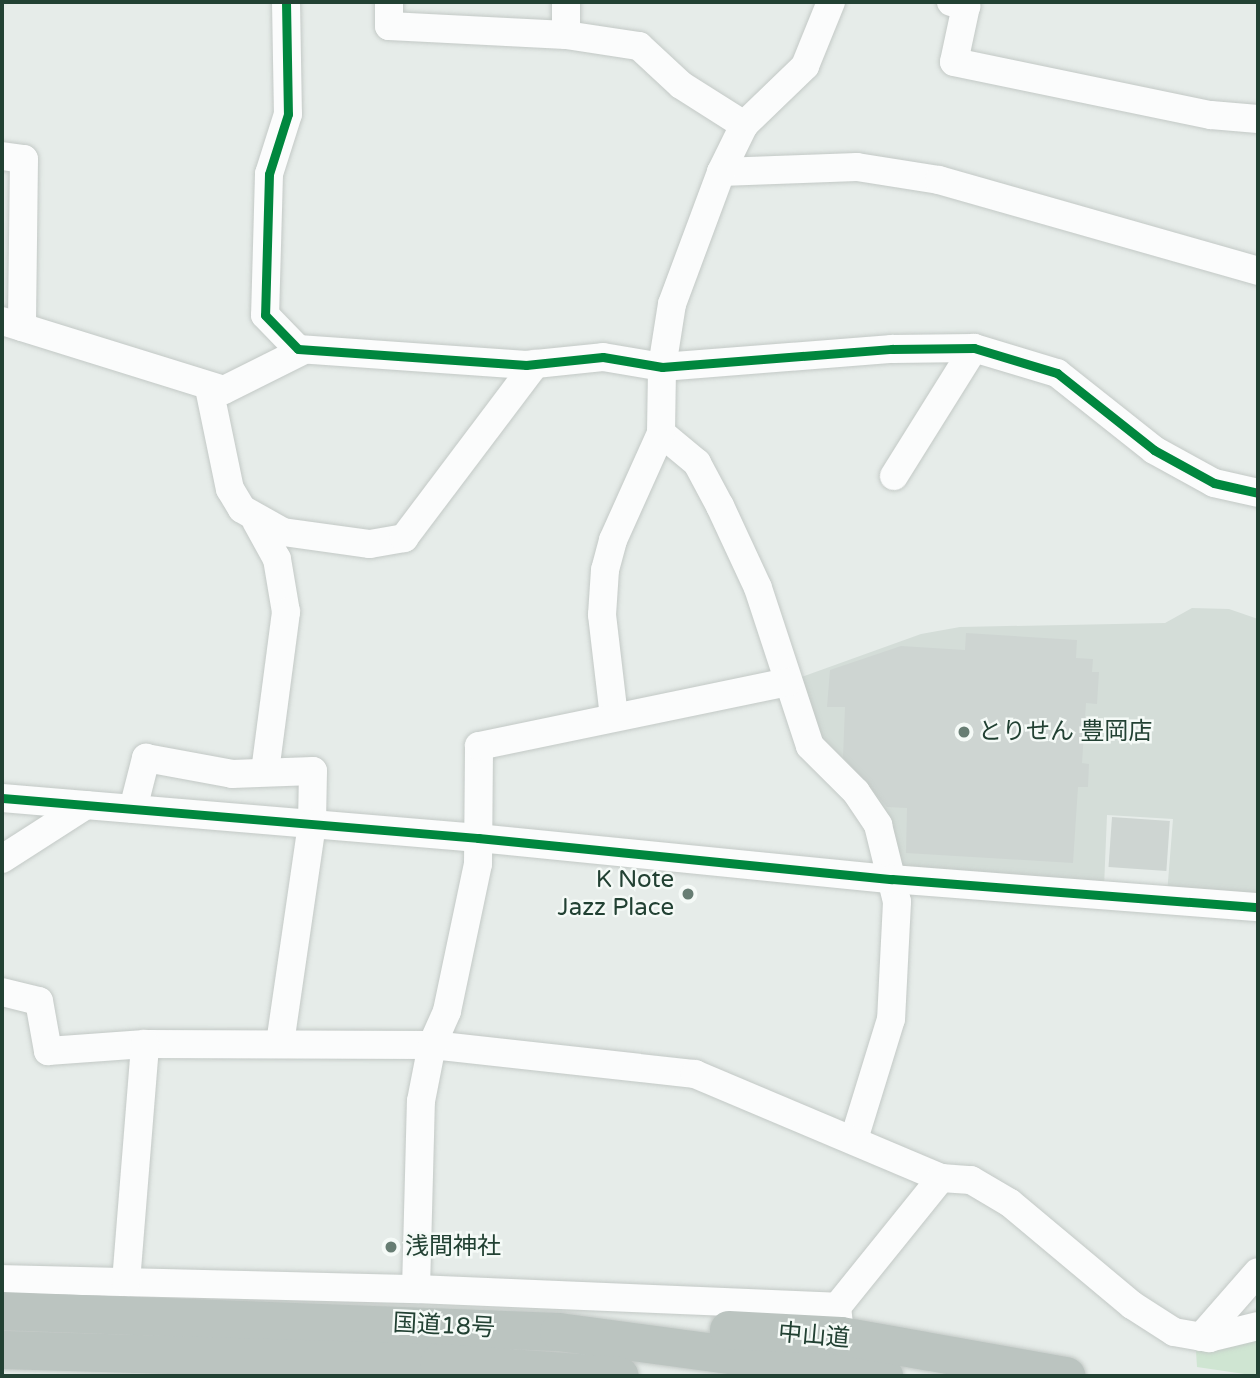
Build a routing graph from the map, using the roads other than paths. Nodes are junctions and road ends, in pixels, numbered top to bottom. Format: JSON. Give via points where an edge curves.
{"nodes":[{"id":1,"x":286,"y":2,"type":"edge"},
{"id":2,"x":389,"y":2,"type":"edge"},
{"id":3,"x":566,"y":2,"type":"edge"},
{"id":4,"x":831,"y":2,"type":"edge"},
{"id":5,"x":951,"y":2,"type":"edge"},
{"id":6,"x":566,"y":35,"type":"junction"},
{"id":7,"x":1258,"y":119,"type":"edge"},
{"id":8,"x":744,"y":125,"type":"junction"},
{"id":9,"x":2,"y":156,"type":"edge"},
{"id":10,"x":721,"y":172,"type":"junction"},
{"id":11,"x":1258,"y":271,"type":"edge"},
{"id":12,"x":12,"y":324,"type":"edge"},
{"id":13,"x":974,"y":348,"type":"junction"},
{"id":14,"x":304,"y":350,"type":"junction"},
{"id":15,"x":535,"y":364,"type":"junction"},
{"id":16,"x":662,"y":368,"type":"junction"},
{"id":17,"x":209,"y":388,"type":"junction"},
{"id":18,"x":661,"y":433,"type":"junction"},
{"id":19,"x":894,"y":476,"type":"dead end"},
{"id":20,"x":1258,"y":494,"type":"edge"},
{"id":21,"x":256,"y":521,"type":"junction"},
{"id":22,"x":787,"y":682,"type":"junction"},
{"id":23,"x":614,"y":717,"type":"junction"},
{"id":24,"x":265,"y":772,"type":"junction"},
{"id":25,"x":2,"y":798,"type":"edge"},
{"id":26,"x":86,"y":805,"type":"junction"},
{"id":27,"x":134,"y":809,"type":"junction"},
{"id":28,"x":312,"y":824,"type":"junction"},
{"id":29,"x":478,"y":838,"type":"junction"},
{"id":30,"x":2,"y":859,"type":"edge"},
{"id":31,"x":892,"y":879,"type":"junction"},
{"id":32,"x":1258,"y":907,"type":"edge"},
{"id":33,"x":2,"y":992,"type":"edge"},
{"id":34,"x":280,"y":1043,"type":"junction"},
{"id":35,"x":145,"y":1044,"type":"junction"},
{"id":36,"x":432,"y":1045,"type":"junction"},
{"id":37,"x":854,"y":1139,"type":"junction"},
{"id":38,"x":941,"y":1178,"type":"junction"},
{"id":39,"x":1258,"y":1272,"type":"edge"},
{"id":40,"x":2,"y":1279,"type":"edge"},
{"id":41,"x":126,"y":1282,"type":"junction"},
{"id":42,"x":416,"y":1289,"type":"junction"},
{"id":43,"x":2,"y":1311,"type":"edge"},
{"id":44,"x":1258,"y":1326,"type":"edge"},
{"id":45,"x":1201,"y":1336,"type":"junction"},
{"id":46,"x":854,"y":1347,"type":"edge"},
{"id":47,"x":2,"y":1350,"type":"edge"},
{"id":48,"x":620,"y":1376,"type":"edge"},
{"id":49,"x":1066,"y":1376,"type":"edge"}],
"edges":[{"from":1,"to":14,"type":"street","via":[[288,114],[269,174],[265,315]]},
{"from":2,"to":6,"type":"street","via":[[389,26]]},
{"from":3,"to":6,"type":"street"},
{"from":4,"to":8,"type":"street","via":[[805,66]]},
{"from":5,"to":7,"type":"street","via":[[966,6],[954,62],[1211,115]]},
{"from":6,"to":8,"type":"street","via":[[639,46],[681,85]]},
{"from":8,"to":10,"type":"street"},
{"from":9,"to":12,"type":"street","via":[[24,159]]},
{"from":10,"to":11,"type":"street","via":[[857,167],[939,180]]},
{"from":10,"to":16,"type":"street","via":[[672,304]]},
{"from":12,"to":17,"type":"street"},
{"from":13,"to":16,"type":"street","via":[[892,349]]},
{"from":13,"to":19,"type":"street"},
{"from":13,"to":20,"type":"street","via":[[1057,373],[1154,450],[1214,483]]},
{"from":14,"to":15,"type":"street"},
{"from":14,"to":17,"type":"street","via":[[223,390]]},
{"from":15,"to":16,"type":"street","via":[[603,357]]},
{"from":15,"to":21,"type":"street","via":[[404,538],[370,544],[330,541]]},
{"from":16,"to":18,"type":"street"},
{"from":17,"to":21,"type":"street","via":[[230,489]]},
{"from":18,"to":22,"type":"street","via":[[697,463],[720,506],[758,588]]},
{"from":18,"to":23,"type":"street","via":[[613,540],[605,570],[602,615]]},
{"from":21,"to":24,"type":"street","via":[[277,559],[286,612]]},
{"from":22,"to":23,"type":"street"},
{"from":22,"to":31,"type":"street","via":[[810,746],[856,792],[878,825]]},
{"from":23,"to":29,"type":"street","via":[[479,746]]},
{"from":24,"to":27,"type":"street","via":[[204,771],[146,758]]},
{"from":24,"to":28,"type":"street","via":[[313,771]]},
{"from":25,"to":26,"type":"street"},
{"from":26,"to":27,"type":"street"},
{"from":26,"to":30,"type":"street"},
{"from":27,"to":28,"type":"street"},
{"from":28,"to":29,"type":"street"},
{"from":28,"to":34,"type":"street"},
{"from":29,"to":31,"type":"street"},
{"from":29,"to":36,"type":"street","via":[[478,864],[447,1011]]},
{"from":31,"to":32,"type":"street"},
{"from":31,"to":37,"type":"street","via":[[897,902],[891,1019]]},
{"from":33,"to":35,"type":"street","via":[[39,1001],[48,1051]]},
{"from":34,"to":35,"type":"street"},
{"from":34,"to":36,"type":"street"},
{"from":35,"to":41,"type":"street"},
{"from":36,"to":37,"type":"street","via":[[695,1074]]},
{"from":36,"to":42,"type":"street","via":[[421,1101]]},
{"from":37,"to":38,"type":"street"},
{"from":38,"to":45,"type":"street","via":[[971,1180],[1010,1203],[1132,1306],[1174,1332]]},
{"from":38,"to":46,"type":"street"},
{"from":39,"to":45,"type":"street"},
{"from":40,"to":41,"type":"street"},
{"from":41,"to":42,"type":"street"},
{"from":42,"to":46,"type":"street"},
{"from":43,"to":46,"type":"highway","name":"国道18号"},
{"from":44,"to":45,"type":"street"},
{"from":46,"to":49,"type":"highway","name":"中山道"},
{"from":47,"to":48,"type":"highway","name":"国道18号","via":[[439,1363]]}]}
